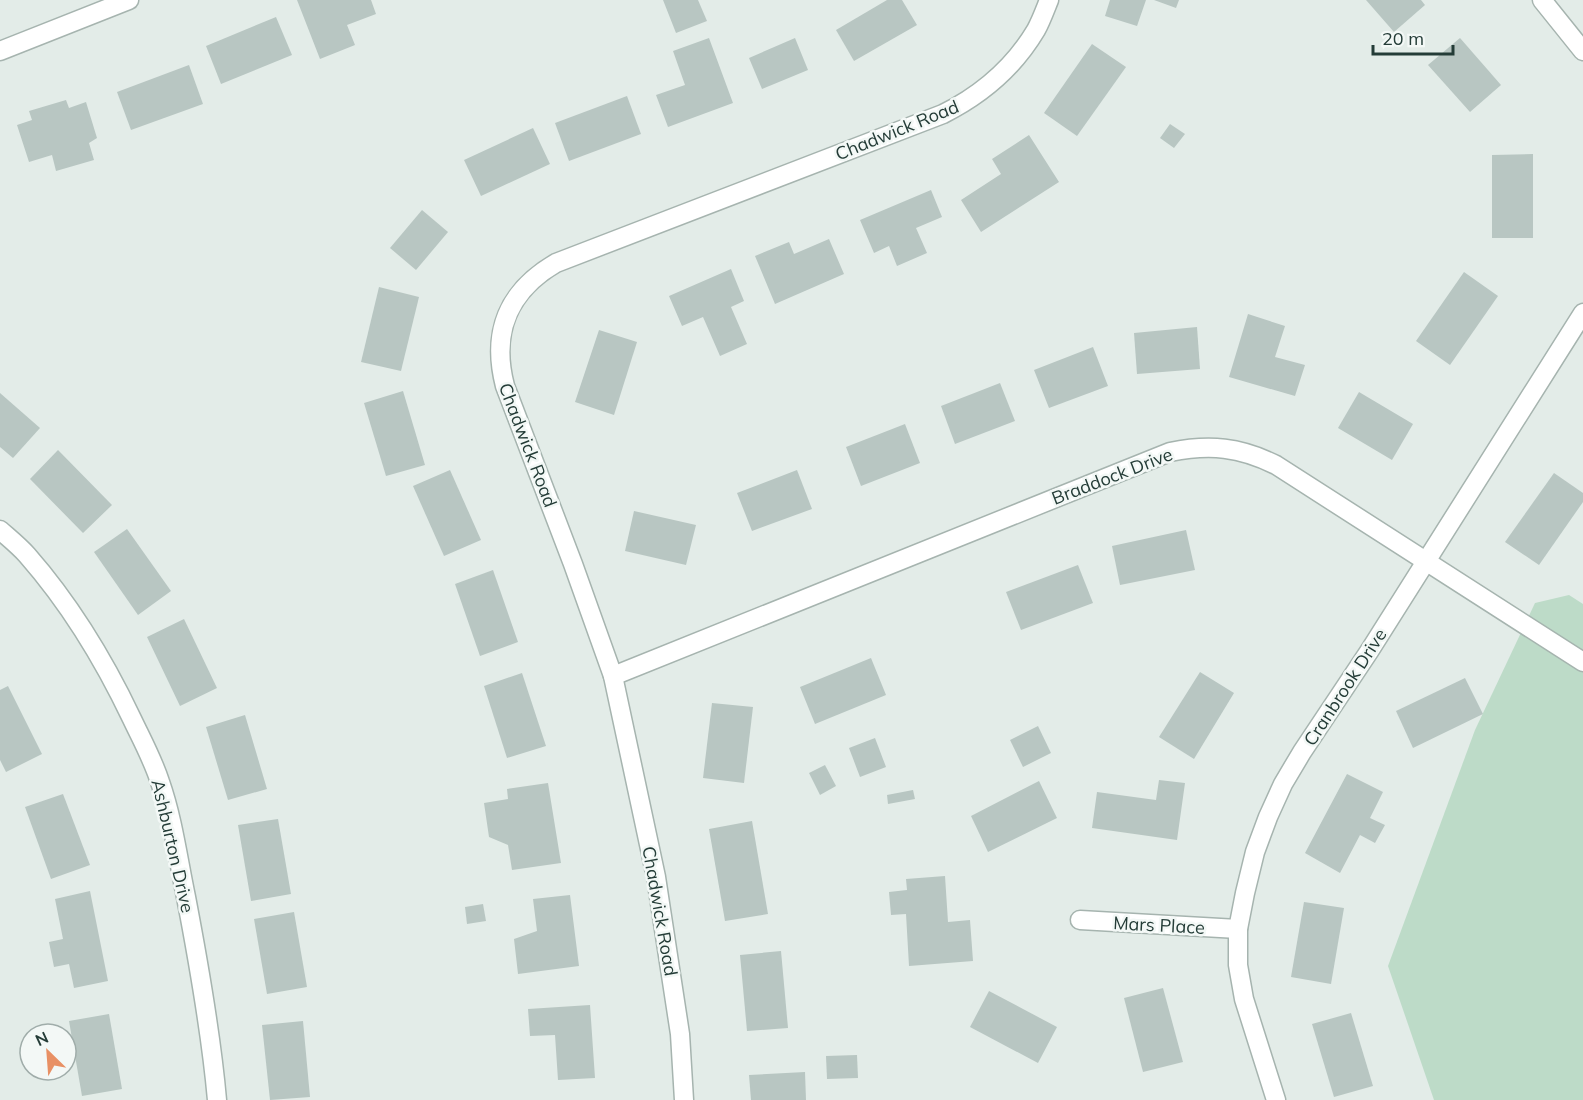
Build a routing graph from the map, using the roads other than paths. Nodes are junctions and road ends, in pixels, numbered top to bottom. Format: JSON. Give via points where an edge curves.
{"nodes":[{"id":1,"x":129,"y":0,"type":"edge"},
{"id":2,"x":1049,"y":0,"type":"edge"},
{"id":3,"x":1542,"y":0,"type":"edge"},
{"id":4,"x":0,"y":51,"type":"edge"},
{"id":5,"x":1583,"y":51,"type":"edge"},
{"id":6,"x":1583,"y":313,"type":"edge"},
{"id":7,"x":0,"y":530,"type":"edge"},
{"id":8,"x":1426,"y":562,"type":"junction"},
{"id":9,"x":1583,"y":662,"type":"edge"},
{"id":10,"x":614,"y":676,"type":"junction"},
{"id":11,"x":1080,"y":920,"type":"dead end"},
{"id":12,"x":1238,"y":929,"type":"junction"},
{"id":13,"x":217,"y":1100,"type":"edge"},
{"id":14,"x":684,"y":1100,"type":"edge"},
{"id":15,"x":1276,"y":1100,"type":"edge"}],
"edges":[{"from":1,"to":4,"type":"street"},
{"from":2,"to":10,"type":"street","name":"Chadwick Road","via":[[1036,30],[1015,59],[990,85],[959,106],[556,263],[526,284],[515,299],[501,333],[502,378]]},
{"from":3,"to":5,"type":"street"},
{"from":6,"to":8,"type":"street","name":"Cranbrook Drive"},
{"from":7,"to":13,"type":"street","name":"Ashburton Drive","via":[[25,553],[90,641],[160,781],[203,984]]},
{"from":8,"to":9,"type":"street","name":"Braddock Drive"},
{"from":8,"to":10,"type":"street","name":"Braddock Drive","via":[[1260,457],[1224,448],[1188,448]]},
{"from":8,"to":12,"type":"street","name":"Cranbrook Drive","via":[[1283,784],[1255,852]]},
{"from":10,"to":14,"type":"street","name":"Chadwick Road","via":[[656,877],[680,1034]]},
{"from":11,"to":12,"type":"street","name":"Mars Place"},
{"from":12,"to":15,"type":"street","name":"Cranbrook Drive","via":[[1238,965],[1244,999]]}]}
